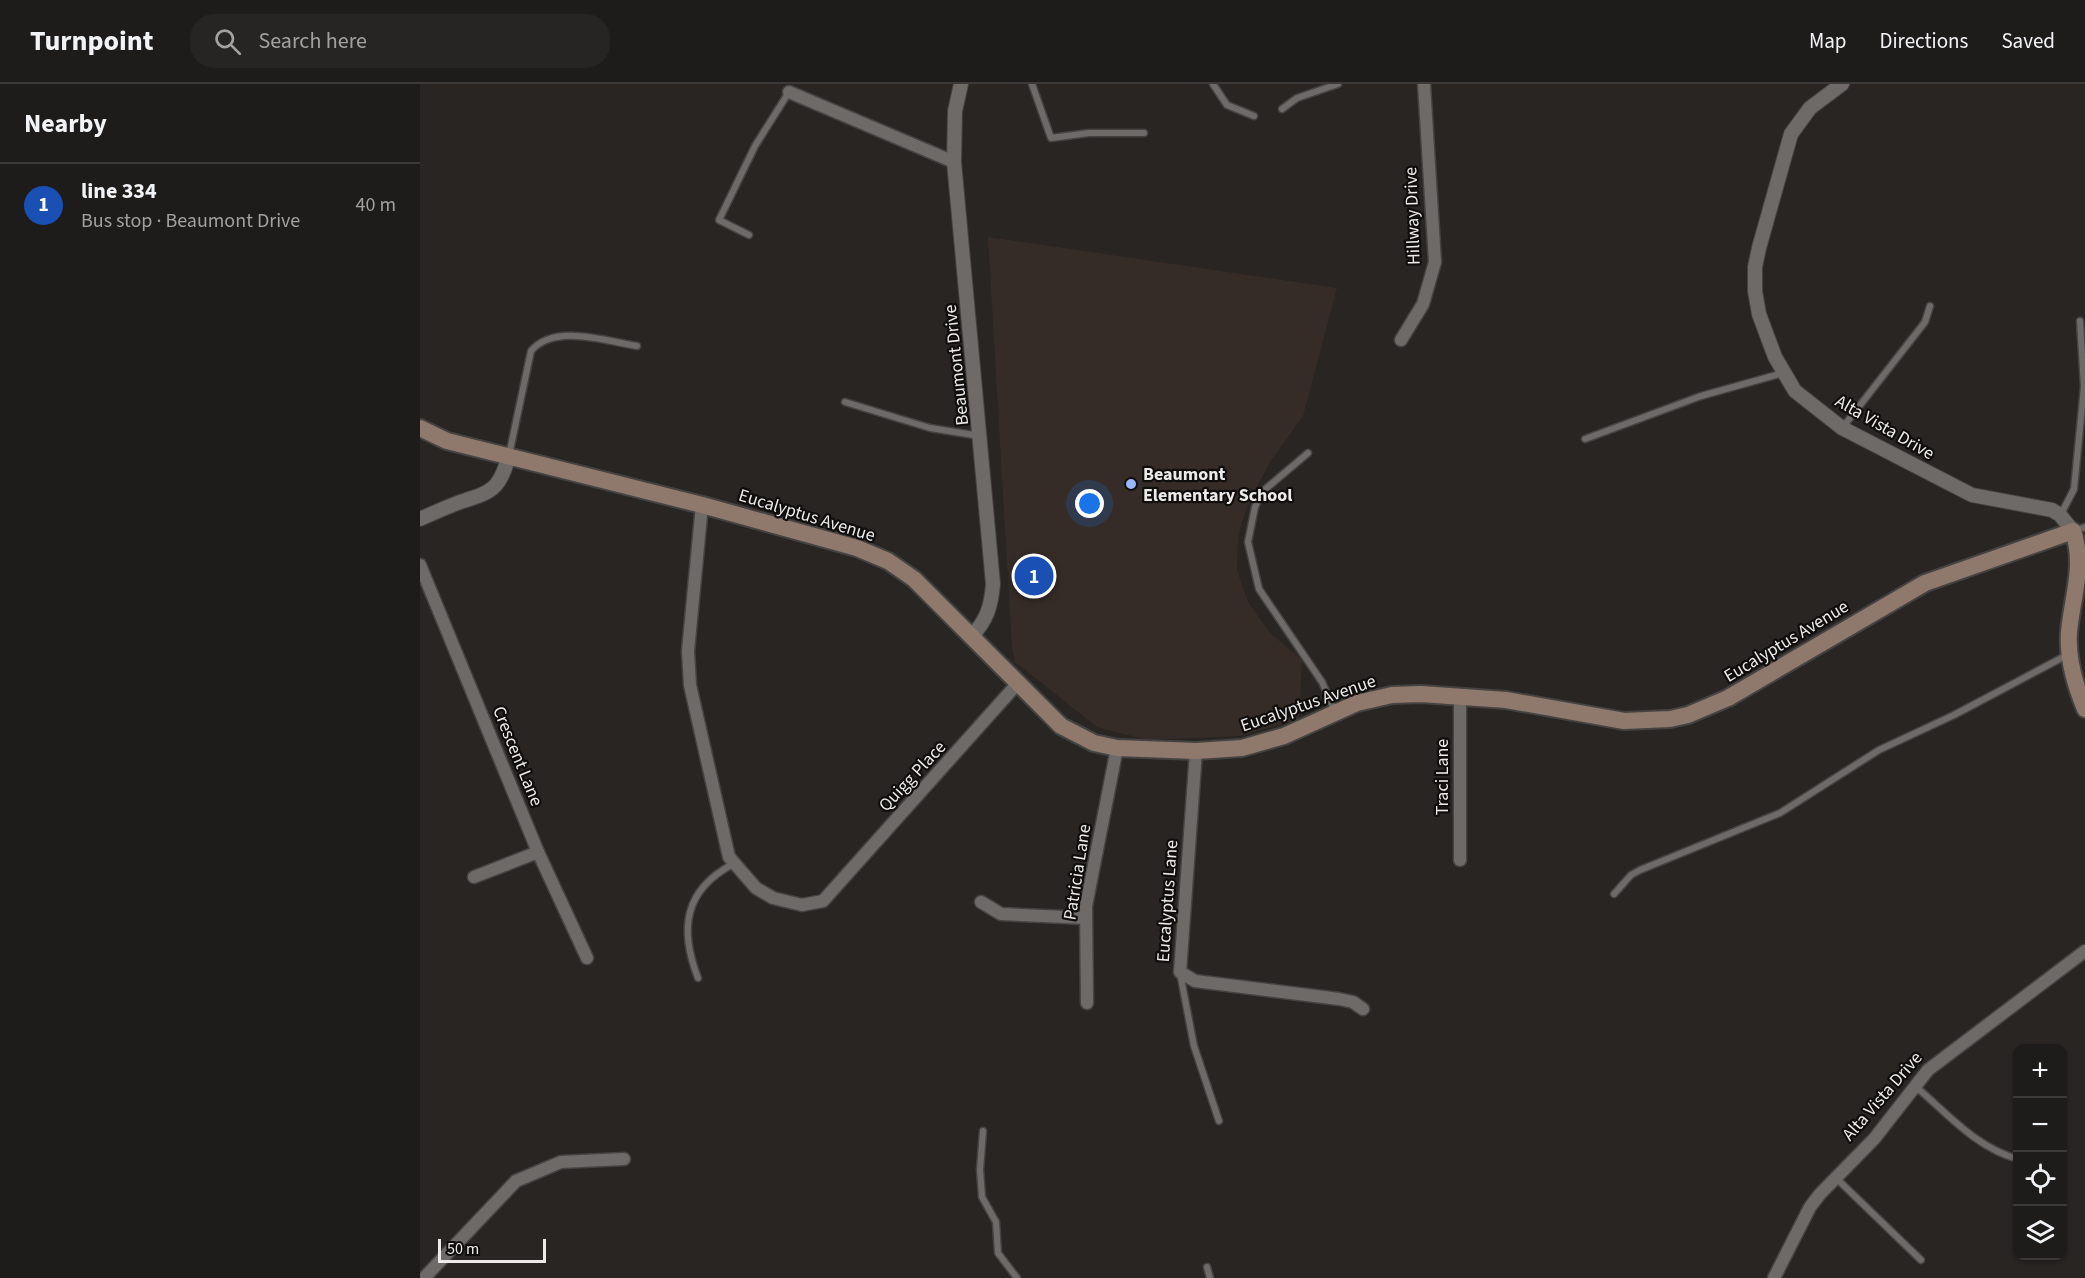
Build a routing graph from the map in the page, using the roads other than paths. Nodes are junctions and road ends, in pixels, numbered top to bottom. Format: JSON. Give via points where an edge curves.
{"nodes":[{"id":1,"x":961,"y":84,"type":"edge"},
{"id":2,"x":1032,"y":84,"type":"edge"},
{"id":3,"x":1213,"y":84,"type":"edge"},
{"id":4,"x":1338,"y":84,"type":"edge"},
{"id":5,"x":1424,"y":84,"type":"edge"},
{"id":6,"x":1842,"y":84,"type":"edge"},
{"id":7,"x":789,"y":92,"type":"joint"},
{"id":8,"x":1282,"y":109,"type":"dead end"},
{"id":9,"x":1254,"y":116,"type":"dead end"},
{"id":10,"x":1144,"y":133,"type":"dead end"},
{"id":11,"x":954,"y":162,"type":"junction"},
{"id":12,"x":749,"y":235,"type":"dead end"},
{"id":13,"x":1930,"y":306,"type":"dead end"},
{"id":14,"x":2080,"y":321,"type":"dead end"},
{"id":15,"x":1401,"y":340,"type":"dead end"},
{"id":16,"x":637,"y":346,"type":"dead end"},
{"id":17,"x":1783,"y":373,"type":"junction"},
{"id":18,"x":845,"y":402,"type":"dead end"},
{"id":19,"x":420,"y":428,"type":"edge"},
{"id":20,"x":1842,"y":428,"type":"junction"},
{"id":21,"x":981,"y":436,"type":"junction"},
{"id":22,"x":1585,"y":439,"type":"dead end"},
{"id":23,"x":1308,"y":453,"type":"dead end"},
{"id":24,"x":509,"y":456,"type":"junction"},
{"id":25,"x":702,"y":505,"type":"junction"},
{"id":26,"x":2061,"y":515,"type":"junction"},
{"id":27,"x":420,"y":519,"type":"edge"},
{"id":28,"x":2079,"y":529,"type":"edge"},
{"id":29,"x":420,"y":565,"type":"edge"},
{"id":30,"x":971,"y":637,"type":"junction"},
{"id":31,"x":2069,"y":653,"type":"junction"},
{"id":32,"x":1018,"y":683,"type":"junction"},
{"id":33,"x":1460,"y":695,"type":"junction"},
{"id":34,"x":2085,"y":708,"type":"edge"},
{"id":35,"x":1335,"y":712,"type":"junction"},
{"id":36,"x":1118,"y":748,"type":"junction"},
{"id":37,"x":1196,"y":751,"type":"junction"},
{"id":38,"x":538,"y":852,"type":"junction"},
{"id":39,"x":1460,"y":860,"type":"dead end"},
{"id":40,"x":733,"y":864,"type":"junction"},
{"id":41,"x":474,"y":877,"type":"dead end"},
{"id":42,"x":1614,"y":894,"type":"dead end"},
{"id":43,"x":981,"y":902,"type":"dead end"},
{"id":44,"x":1085,"y":918,"type":"junction"},
{"id":45,"x":2085,"y":951,"type":"edge"},
{"id":46,"x":587,"y":958,"type":"dead end"},
{"id":47,"x":1180,"y":972,"type":"junction"},
{"id":48,"x":698,"y":978,"type":"dead end"},
{"id":49,"x":1087,"y":1003,"type":"dead end"},
{"id":50,"x":1364,"y":1009,"type":"dead end"},
{"id":51,"x":1915,"y":1085,"type":"junction"},
{"id":52,"x":1219,"y":1121,"type":"dead end"},
{"id":53,"x":983,"y":1131,"type":"dead end"},
{"id":54,"x":2013,"y":1158,"type":"edge"},
{"id":55,"x":624,"y":1160,"type":"dead end"},
{"id":56,"x":1836,"y":1178,"type":"junction"},
{"id":57,"x":1922,"y":1260,"type":"dead end"},
{"id":58,"x":1207,"y":1267,"type":"dead end"},
{"id":59,"x":424,"y":1278,"type":"edge"},
{"id":60,"x":1017,"y":1278,"type":"edge"},
{"id":61,"x":1210,"y":1278,"type":"edge"},
{"id":62,"x":1774,"y":1278,"type":"edge"}],
"edges":[{"from":1,"to":11,"type":"street","name":"Beaumont Drive","via":[[955,111]]},
{"from":2,"to":10,"type":"lane","via":[[1051,138]]},
{"from":3,"to":9,"type":"lane","via":[[1227,105]]},
{"from":4,"to":8,"type":"lane","via":[[1297,98]]},
{"from":5,"to":15,"type":"street","name":"Hillway Drive","via":[[1435,262],[1423,304]]},
{"from":6,"to":17,"type":"street","name":"Alta Vista Drive","via":[[1810,108],[1791,134],[1757,257],[1758,314]]},
{"from":7,"to":11,"type":"street"},
{"from":7,"to":12,"type":"lane","via":[[755,146],[719,220]]},
{"from":11,"to":21,"type":"street","name":"Beaumont Drive"},
{"from":13,"to":20,"type":"lane","via":[[1925,322]]},
{"from":14,"to":26,"type":"lane","via":[[2084,387],[2074,489]]},
{"from":16,"to":24,"type":"lane","via":[[558,336],[538,343],[531,351]]},
{"from":17,"to":20,"type":"street","name":"Alta Vista Drive","via":[[1795,391]]},
{"from":17,"to":22,"type":"lane","via":[[1701,396]]},
{"from":18,"to":21,"type":"lane","via":[[930,428]]},
{"from":19,"to":24,"type":"main road","name":"Eucalyptus Avenue","via":[[447,441]]},
{"from":20,"to":26,"type":"street","name":"Alta Vista Drive","via":[[1972,495],[2042,506]]},
{"from":21,"to":30,"type":"street","name":"Beaumont Drive","via":[[993,584],[990,611]]},
{"from":23,"to":35,"type":"lane","via":[[1262,492],[1248,542],[1259,590],[1322,682]]},
{"from":24,"to":25,"type":"main road","name":"Eucalyptus Avenue"},
{"from":24,"to":27,"type":"street","via":[[503,476],[485,496]]},
{"from":25,"to":30,"type":"main road","name":"Eucalyptus Avenue","via":[[888,561],[914,579]]},
{"from":25,"to":40,"type":"street","via":[[688,651],[691,702]]},
{"from":26,"to":28,"type":"street"},
{"from":28,"to":31,"type":"main road","via":[[2080,563]]},
{"from":28,"to":33,"type":"main road","name":"Eucalyptus Avenue","via":[[1925,583],[1728,698],[1670,720],[1624,721]]},
{"from":29,"to":38,"type":"street","name":"Crescent Lane"},
{"from":30,"to":32,"type":"main road","name":"Eucalyptus Avenue"},
{"from":31,"to":34,"type":"main road"},
{"from":31,"to":42,"type":"lane","via":[[1954,716],[1879,750],[1779,813],[1640,870]]},
{"from":32,"to":36,"type":"main road","name":"Eucalyptus Avenue","via":[[1061,726],[1094,743]]},
{"from":32,"to":40,"type":"street","name":"Quigg Place","via":[[823,901],[812,905],[773,898],[756,888]]},
{"from":33,"to":35,"type":"main road","name":"Eucalyptus Avenue","via":[[1392,695]]},
{"from":33,"to":39,"type":"street","name":"Traci Lane"},
{"from":35,"to":37,"type":"main road","name":"Eucalyptus Avenue","via":[[1250,747]]},
{"from":36,"to":37,"type":"main road","name":"Eucalyptus Avenue"},
{"from":36,"to":44,"type":"street","name":"Patricia Lane"},
{"from":37,"to":47,"type":"street","name":"Eucalyptus Lane"},
{"from":38,"to":41,"type":"street"},
{"from":38,"to":46,"type":"street","name":"Crescent Lane"},
{"from":40,"to":48,"type":"lane","via":[[711,878],[689,911],[687,941]]},
{"from":43,"to":44,"type":"street","via":[[1001,914]]},
{"from":44,"to":49,"type":"street","name":"Patricia Lane"},
{"from":45,"to":51,"type":"street","name":"Alta Vista Drive","via":[[1951,1051]]},
{"from":47,"to":50,"type":"street","name":"Eucalyptus Lane","via":[[1195,981],[1340,999]]},
{"from":47,"to":52,"type":"lane","via":[[1194,1046]]},
{"from":51,"to":54,"type":"lane","via":[[1982,1145]]},
{"from":51,"to":56,"type":"street","name":"Alta Vista Drive","via":[[1889,1122]]},
{"from":53,"to":60,"type":"lane","via":[[982,1197],[996,1222],[998,1253]]},
{"from":55,"to":59,"type":"street","via":[[561,1162],[516,1181]]},
{"from":56,"to":57,"type":"lane"},
{"from":56,"to":62,"type":"street","name":"Alta Vista Drive","via":[[1810,1207]]},
{"from":58,"to":61,"type":"lane"}]}
